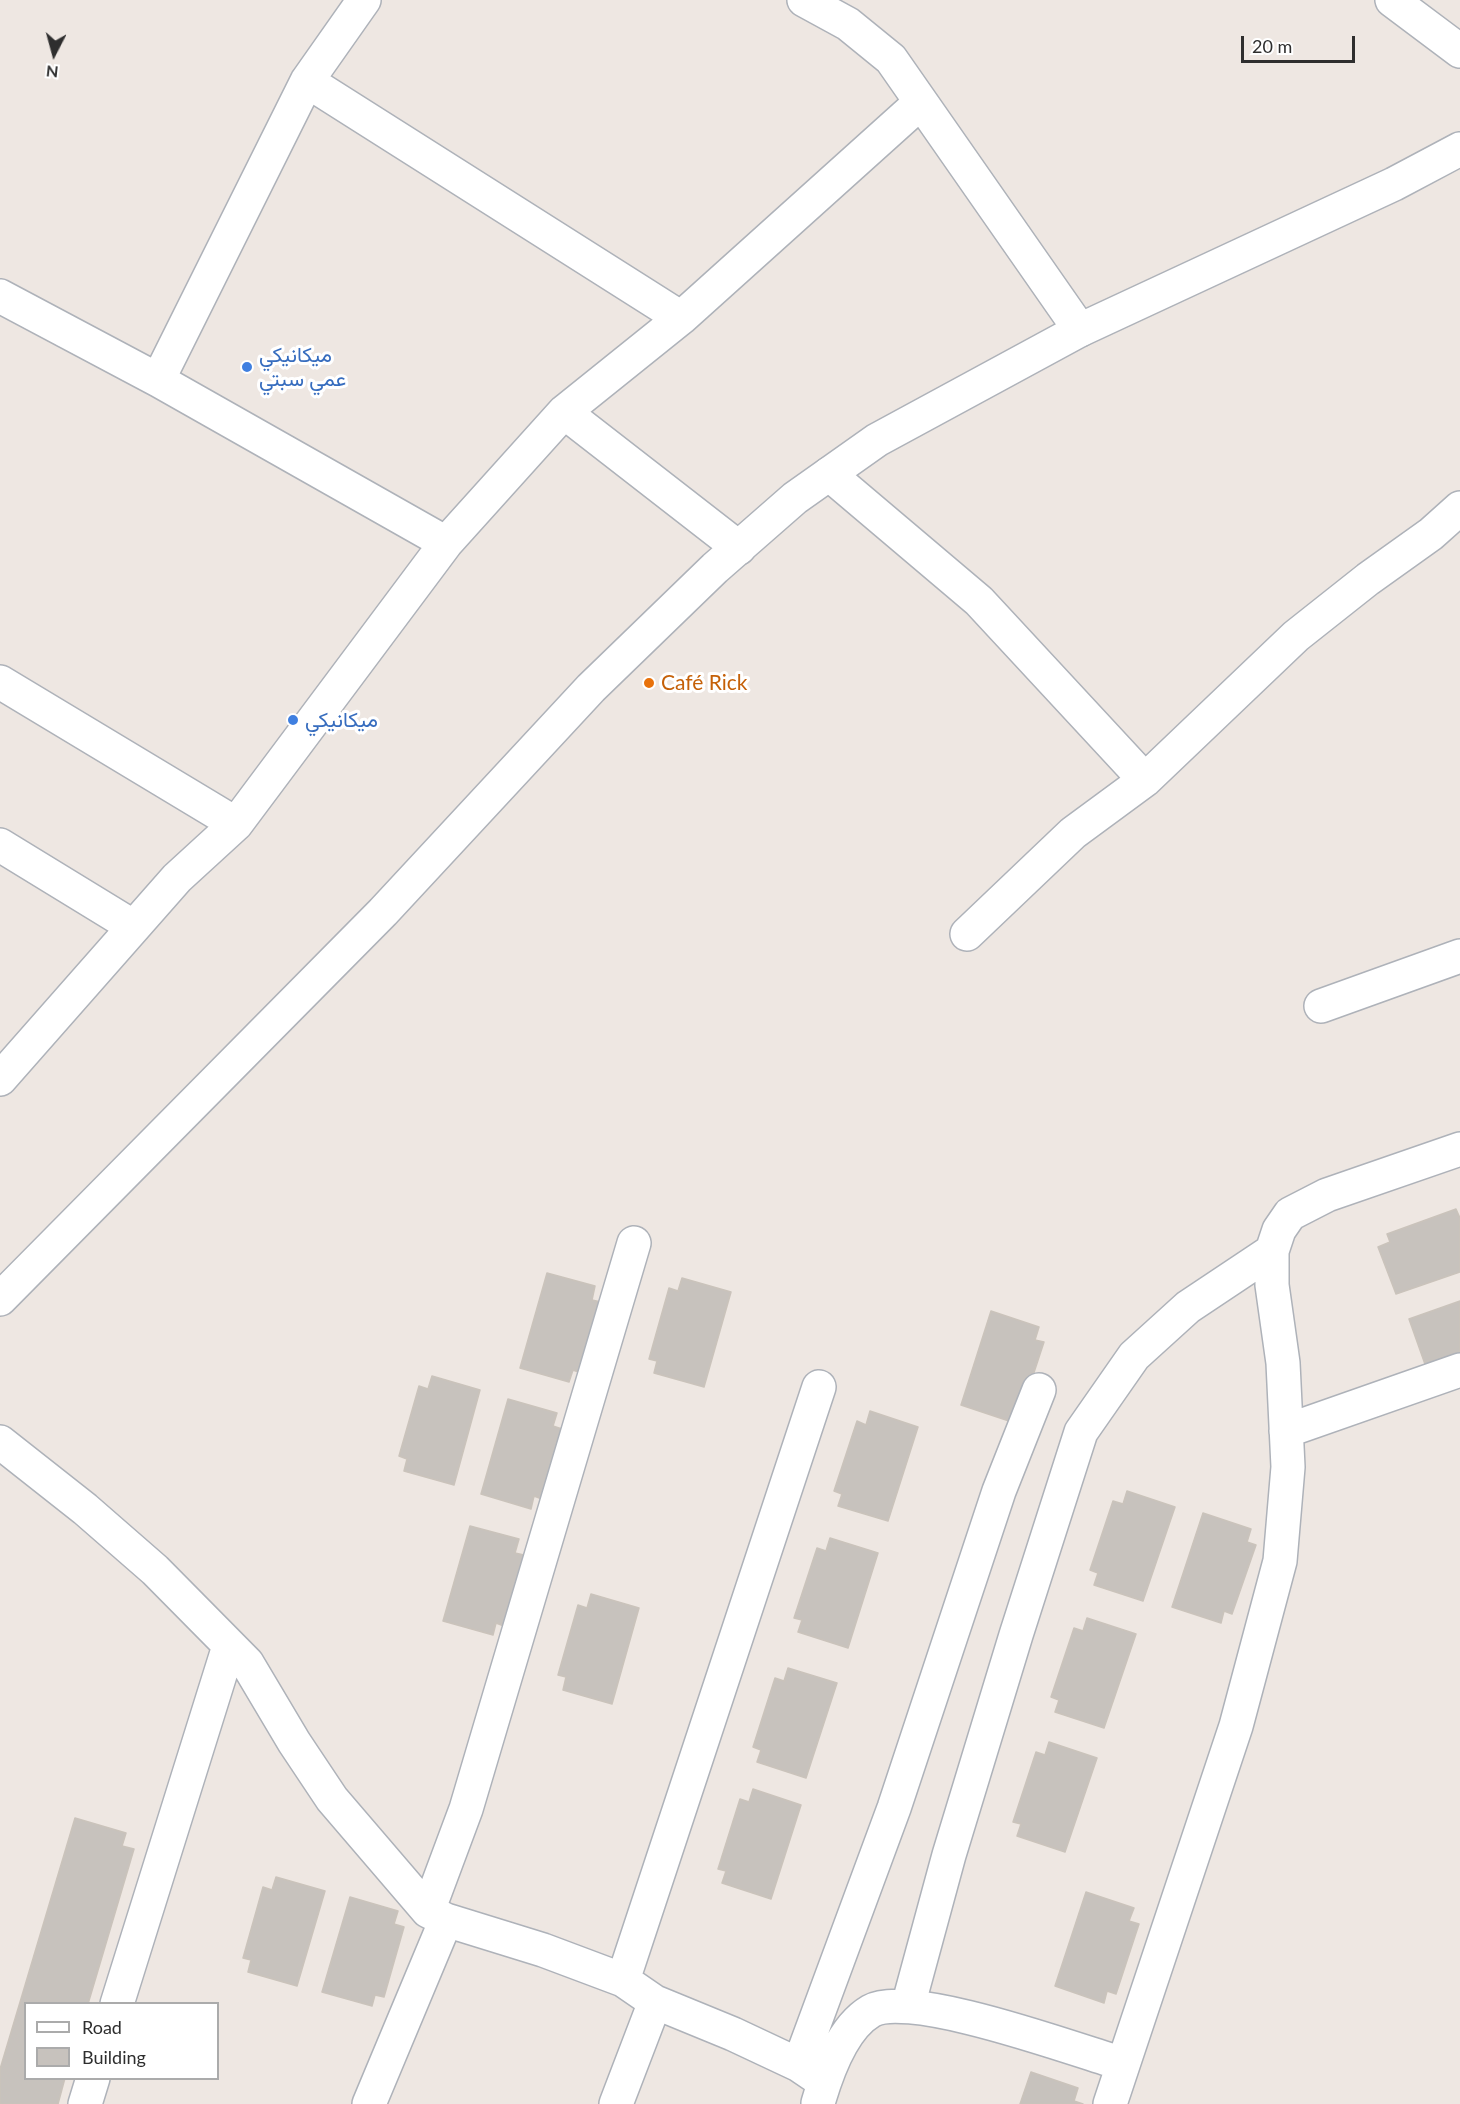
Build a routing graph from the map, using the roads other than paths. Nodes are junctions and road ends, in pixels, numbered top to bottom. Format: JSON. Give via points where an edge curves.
{"nodes":[{"id":1,"x":364,"y":0,"type":"edge"},
{"id":2,"x":804,"y":0,"type":"edge"},
{"id":3,"x":1392,"y":0,"type":"edge"},
{"id":4,"x":1460,"y":51,"type":"edge"},
{"id":5,"x":307,"y":81,"type":"junction"},
{"id":6,"x":920,"y":103,"type":"junction"},
{"id":7,"x":1460,"y":149,"type":"edge"},
{"id":8,"x":0,"y":296,"type":"edge"},
{"id":9,"x":681,"y":318,"type":"junction"},
{"id":10,"x":1080,"y":330,"type":"junction"},
{"id":11,"x":158,"y":380,"type":"junction"},
{"id":12,"x":564,"y":412,"type":"junction"},
{"id":13,"x":829,"y":474,"type":"junction"},
{"id":14,"x":1460,"y":508,"type":"edge"},
{"id":15,"x":446,"y":543,"type":"junction"},
{"id":16,"x":739,"y":548,"type":"junction"},
{"id":17,"x":0,"y":682,"type":"edge"},
{"id":18,"x":1145,"y":780,"type":"junction"},
{"id":19,"x":236,"y":824,"type":"junction"},
{"id":20,"x":0,"y":845,"type":"edge"},
{"id":21,"x":134,"y":927,"type":"junction"},
{"id":22,"x":967,"y":934,"type":"dead end"},
{"id":23,"x":1460,"y":956,"type":"edge"},
{"id":24,"x":1321,"y":1006,"type":"dead end"},
{"id":25,"x":0,"y":1079,"type":"edge"},
{"id":26,"x":1460,"y":1149,"type":"edge"},
{"id":27,"x":634,"y":1242,"type":"dead end"},
{"id":28,"x":1272,"y":1251,"type":"junction"},
{"id":29,"x":0,"y":1299,"type":"edge"},
{"id":30,"x":1460,"y":1370,"type":"edge"},
{"id":31,"x":819,"y":1387,"type":"dead end"},
{"id":32,"x":1039,"y":1390,"type":"dead end"},
{"id":33,"x":1286,"y":1431,"type":"junction"},
{"id":34,"x":0,"y":1442,"type":"edge"},
{"id":35,"x":229,"y":1646,"type":"junction"},
{"id":36,"x":437,"y":1915,"type":"junction"},
{"id":37,"x":623,"y":1980,"type":"junction"},
{"id":38,"x":118,"y":2002,"type":"edge"},
{"id":39,"x":656,"y":2002,"type":"junction"},
{"id":40,"x":908,"y":2006,"type":"junction"},
{"id":41,"x":1123,"y":2064,"type":"junction"},
{"id":42,"x":93,"y":2080,"type":"edge"},
{"id":43,"x":813,"y":2084,"type":"edge"},
{"id":44,"x":85,"y":2104,"type":"edge"},
{"id":45,"x":369,"y":2104,"type":"edge"},
{"id":46,"x":616,"y":2104,"type":"edge"},
{"id":47,"x":1110,"y":2104,"type":"edge"}],
"edges":[{"from":1,"to":5,"type":"street"},
{"from":2,"to":6,"type":"street","via":[[848,24],[891,59]]},
{"from":3,"to":4,"type":"street"},
{"from":5,"to":9,"type":"street"},
{"from":5,"to":11,"type":"street"},
{"from":6,"to":9,"type":"street"},
{"from":6,"to":10,"type":"street"},
{"from":7,"to":10,"type":"street","via":[[1394,184]]},
{"from":8,"to":11,"type":"street"},
{"from":9,"to":12,"type":"street"},
{"from":10,"to":13,"type":"street","via":[[877,440]]},
{"from":11,"to":15,"type":"street"},
{"from":12,"to":15,"type":"street"},
{"from":12,"to":16,"type":"street"},
{"from":13,"to":16,"type":"street","via":[[795,498]]},
{"from":13,"to":18,"type":"street","via":[[979,601]]},
{"from":14,"to":18,"type":"street","via":[[1296,636]]},
{"from":15,"to":19,"type":"street"},
{"from":16,"to":29,"type":"street","via":[[591,688],[383,912]]},
{"from":17,"to":19,"type":"street"},
{"from":18,"to":22,"type":"street","via":[[1073,833]]},
{"from":19,"to":21,"type":"street","via":[[177,878]]},
{"from":20,"to":21,"type":"street"},
{"from":21,"to":25,"type":"street"},
{"from":23,"to":24,"type":"street"},
{"from":26,"to":28,"type":"street","via":[[1327,1195],[1290,1214],[1278,1230]]},
{"from":27,"to":36,"type":"street"},
{"from":28,"to":33,"type":"street"},
{"from":28,"to":40,"type":"street","via":[[1188,1306],[1134,1356],[1081,1432],[1016,1635]]},
{"from":30,"to":33,"type":"street"},
{"from":31,"to":37,"type":"street"},
{"from":32,"to":43,"type":"street","via":[[999,1491],[894,1808]]},
{"from":33,"to":41,"type":"street","via":[[1288,1467],[1280,1561],[1236,1726]]},
{"from":34,"to":35,"type":"street","via":[[155,1570]]},
{"from":35,"to":36,"type":"street","via":[[248,1663],[332,1799]]},
{"from":35,"to":38,"type":"street"},
{"from":36,"to":37,"type":"street"},
{"from":36,"to":45,"type":"street"},
{"from":37,"to":39,"type":"street"},
{"from":39,"to":43,"type":"street","via":[[733,2034]]},
{"from":39,"to":46,"type":"street"},
{"from":40,"to":41,"type":"street","via":[[946,2012]]},
{"from":40,"to":43,"type":"street","via":[[873,2010],[853,2024]]},
{"from":41,"to":47,"type":"street"},
{"from":42,"to":44,"type":"street"}]}
